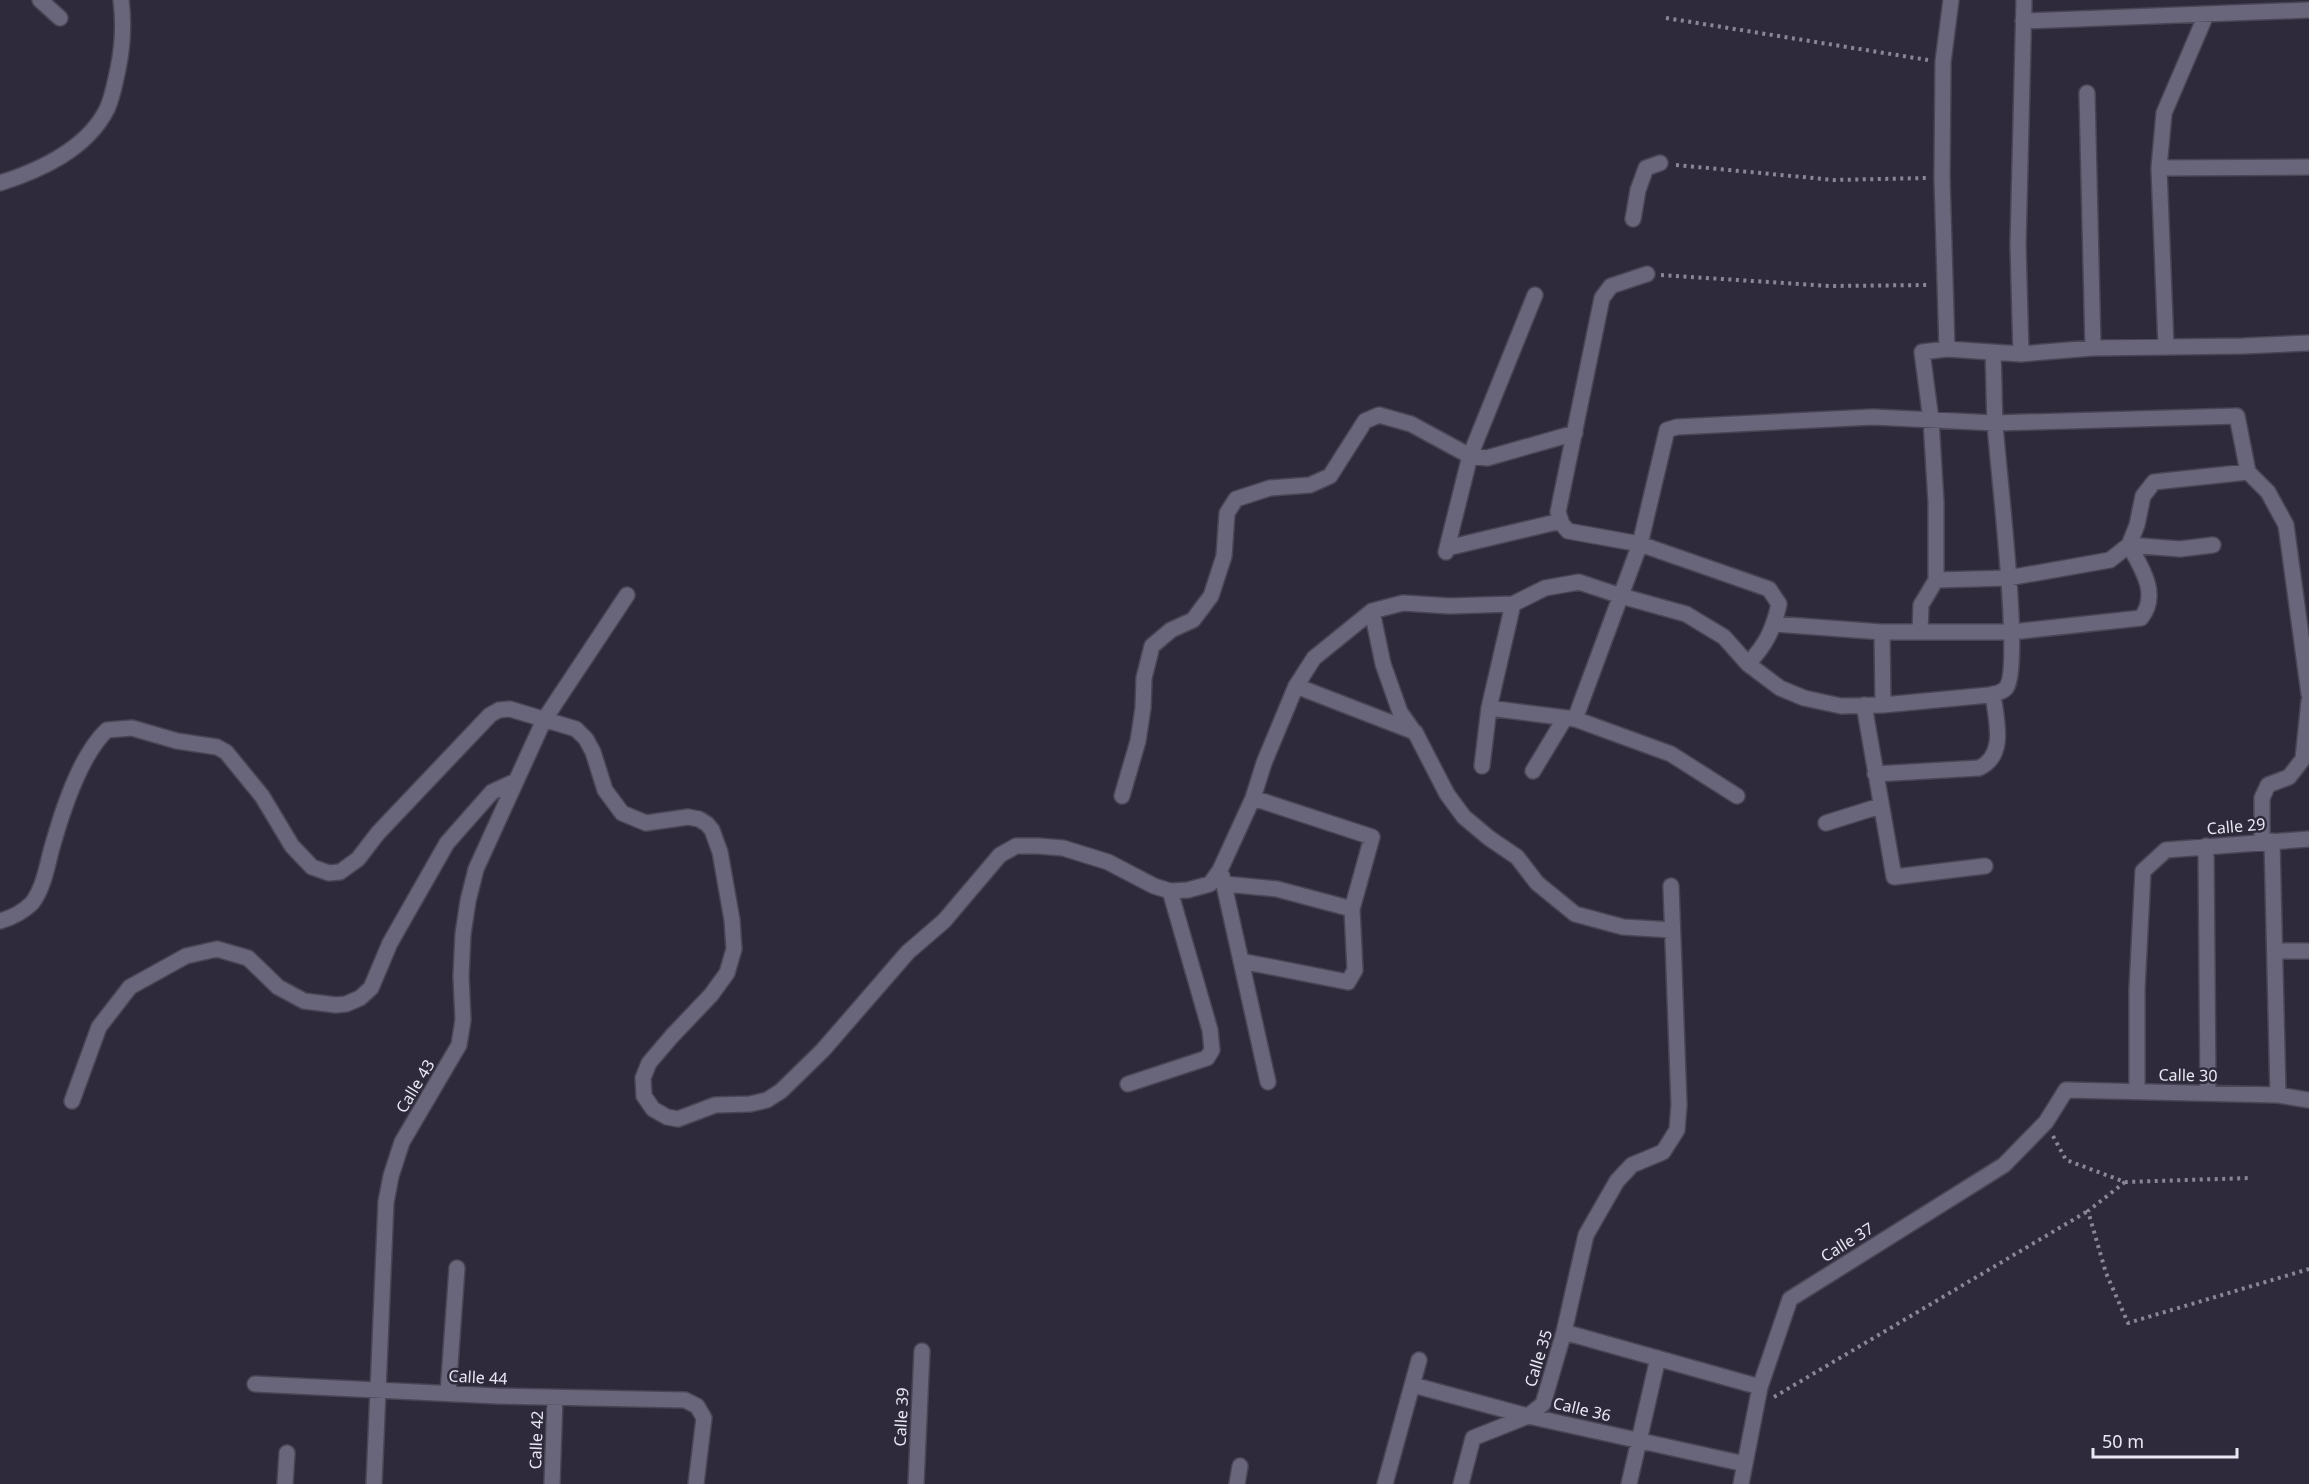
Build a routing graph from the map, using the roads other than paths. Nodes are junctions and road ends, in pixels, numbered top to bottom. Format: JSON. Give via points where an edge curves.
{"nodes":[{"id":1,"x":40,"y":0,"type":"edge"},
{"id":2,"x":121,"y":0,"type":"edge"},
{"id":3,"x":1951,"y":0,"type":"edge"},
{"id":4,"x":2024,"y":0,"type":"edge"},
{"id":5,"x":2299,"y":6,"type":"edge"},
{"id":6,"x":2206,"y":15,"type":"junction"},
{"id":7,"x":60,"y":18,"type":"dead end"},
{"id":8,"x":2023,"y":21,"type":"junction"},
{"id":9,"x":2087,"y":93,"type":"dead end"},
{"id":10,"x":1660,"y":163,"type":"road end"},
{"id":11,"x":2309,"y":167,"type":"edge"},
{"id":12,"x":2159,"y":168,"type":"junction"},
{"id":13,"x":0,"y":183,"type":"edge"},
{"id":14,"x":1633,"y":219,"type":"dead end"},
{"id":15,"x":1647,"y":274,"type":"road end"},
{"id":16,"x":1535,"y":295,"type":"dead end"},
{"id":17,"x":2309,"y":343,"type":"edge"},
{"id":18,"x":2166,"y":346,"type":"junction"},
{"id":19,"x":2093,"y":348,"type":"junction"},
{"id":20,"x":1947,"y":349,"type":"junction"},
{"id":21,"x":1993,"y":354,"type":"junction"},
{"id":22,"x":2021,"y":354,"type":"junction"},
{"id":23,"x":1930,"y":420,"type":"junction"},
{"id":24,"x":1995,"y":423,"type":"junction"},
{"id":25,"x":1575,"y":433,"type":"junction"},
{"id":26,"x":1470,"y":456,"type":"junction"},
{"id":27,"x":2248,"y":472,"type":"junction"},
{"id":28,"x":1561,"y":521,"type":"junction"},
{"id":29,"x":1640,"y":544,"type":"junction"},
{"id":30,"x":2129,"y":545,"type":"junction"},
{"id":31,"x":2213,"y":545,"type":"dead end"},
{"id":32,"x":2008,"y":578,"type":"junction"},
{"id":33,"x":1936,"y":579,"type":"junction"},
{"id":34,"x":627,"y":595,"type":"dead end"},
{"id":35,"x":1621,"y":596,"type":"junction"},
{"id":36,"x":1513,"y":604,"type":"junction"},
{"id":37,"x":1372,"y":611,"type":"junction"},
{"id":38,"x":1774,"y":624,"type":"junction"},
{"id":39,"x":1882,"y":632,"type":"junction"},
{"id":40,"x":2012,"y":632,"type":"junction"},
{"id":41,"x":1920,"y":633,"type":"junction"},
{"id":42,"x":1748,"y":664,"type":"junction"},
{"id":43,"x":1296,"y":686,"type":"junction"},
{"id":44,"x":1993,"y":694,"type":"junction"},
{"id":45,"x":2309,"y":694,"type":"edge"},
{"id":46,"x":2309,"y":701,"type":"edge"},
{"id":47,"x":1864,"y":705,"type":"junction"},
{"id":48,"x":1883,"y":705,"type":"junction"},
{"id":49,"x":1489,"y":708,"type":"junction"},
{"id":50,"x":1570,"y":718,"type":"junction"},
{"id":51,"x":544,"y":720,"type":"junction"},
{"id":52,"x":1415,"y":732,"type":"junction"},
{"id":53,"x":1482,"y":766,"type":"dead end"},
{"id":54,"x":1533,"y":771,"type":"dead end"},
{"id":55,"x":1875,"y":774,"type":"junction"},
{"id":56,"x":516,"y":781,"type":"junction"},
{"id":57,"x":1122,"y":796,"type":"dead end"},
{"id":58,"x":1737,"y":796,"type":"dead end"},
{"id":59,"x":1253,"y":798,"type":"junction"},
{"id":60,"x":1880,"y":806,"type":"junction"},
{"id":61,"x":1826,"y":823,"type":"dead end"},
{"id":62,"x":2309,"y":839,"type":"edge"},
{"id":63,"x":2267,"y":841,"type":"junction"},
{"id":64,"x":2206,"y":846,"type":"junction"},
{"id":65,"x":1985,"y":866,"type":"dead end"},
{"id":66,"x":1222,"y":877,"type":"junction"},
{"id":67,"x":1671,"y":886,"type":"dead end"},
{"id":68,"x":1170,"y":891,"type":"junction"},
{"id":69,"x":1352,"y":909,"type":"junction"},
{"id":70,"x":0,"y":921,"type":"edge"},
{"id":71,"x":1672,"y":930,"type":"junction"},
{"id":72,"x":2275,"y":951,"type":"junction"},
{"id":73,"x":2309,"y":951,"type":"edge"},
{"id":74,"x":1241,"y":961,"type":"junction"},
{"id":75,"x":1268,"y":1082,"type":"dead end"},
{"id":76,"x":1128,"y":1084,"type":"dead end"},
{"id":77,"x":2066,"y":1090,"type":"joint"},
{"id":78,"x":2137,"y":1091,"type":"junction"},
{"id":79,"x":2208,"y":1093,"type":"junction"},
{"id":80,"x":2278,"y":1095,"type":"junction"},
{"id":81,"x":2309,"y":1100,"type":"edge"},
{"id":82,"x":72,"y":1101,"type":"dead end"},
{"id":83,"x":457,"y":1268,"type":"dead end"},
{"id":84,"x":1564,"y":1332,"type":"junction"},
{"id":85,"x":922,"y":1351,"type":"dead end"},
{"id":86,"x":1658,"y":1358,"type":"junction"},
{"id":87,"x":1419,"y":1360,"type":"dead end"},
{"id":88,"x":255,"y":1384,"type":"dead end"},
{"id":89,"x":1413,"y":1385,"type":"junction"},
{"id":90,"x":1760,"y":1387,"type":"junction"},
{"id":91,"x":378,"y":1390,"type":"junction"},
{"id":92,"x":448,"y":1393,"type":"junction"},
{"id":93,"x":555,"y":1398,"type":"junction"},
{"id":94,"x":1528,"y":1416,"type":"junction"},
{"id":95,"x":1639,"y":1441,"type":"junction"},
{"id":96,"x":287,"y":1453,"type":"dead end"},
{"id":97,"x":1745,"y":1464,"type":"junction"},
{"id":98,"x":1240,"y":1466,"type":"dead end"},
{"id":99,"x":285,"y":1484,"type":"edge"},
{"id":100,"x":374,"y":1484,"type":"edge"},
{"id":101,"x":552,"y":1484,"type":"edge"},
{"id":102,"x":696,"y":1484,"type":"edge"},
{"id":103,"x":916,"y":1484,"type":"edge"},
{"id":104,"x":1237,"y":1484,"type":"edge"},
{"id":105,"x":1385,"y":1484,"type":"edge"},
{"id":106,"x":1461,"y":1484,"type":"edge"},
{"id":107,"x":1629,"y":1484,"type":"edge"},
{"id":108,"x":1741,"y":1484,"type":"edge"}],
"edges":[{"from":1,"to":7,"type":"street"},
{"from":2,"to":13,"type":"street","via":[[121,54],[112,96],[101,118],[85,139],[40,168]]},
{"from":3,"to":20,"type":"street","via":[[1943,62]]},
{"from":4,"to":8,"type":"street"},
{"from":5,"to":6,"type":"street"},
{"from":6,"to":8,"type":"street"},
{"from":6,"to":12,"type":"street","via":[[2164,113]]},
{"from":8,"to":22,"type":"street","via":[[2018,245]]},
{"from":9,"to":19,"type":"street"},
{"from":10,"to":14,"type":"street","via":[[1646,168]]},
{"from":11,"to":12,"type":"street"},
{"from":12,"to":18,"type":"street"},
{"from":15,"to":25,"type":"street","via":[[1611,286],[1602,298]]},
{"from":16,"to":26,"type":"street"},
{"from":17,"to":18,"type":"street"},
{"from":18,"to":19,"type":"street"},
{"from":19,"to":22,"type":"street"},
{"from":20,"to":21,"type":"street"},
{"from":20,"to":23,"type":"street","via":[[1922,352]]},
{"from":21,"to":22,"type":"street"},
{"from":21,"to":24,"type":"street"},
{"from":23,"to":24,"type":"street"},
{"from":23,"to":29,"type":"street","via":[[1873,417],[1671,427],[1667,430]]},
{"from":23,"to":33,"type":"street"},
{"from":24,"to":27,"type":"street","via":[[2237,416]]},
{"from":24,"to":32,"type":"street"},
{"from":25,"to":26,"type":"street","via":[[1487,459]]},
{"from":25,"to":28,"type":"street","via":[[1558,512]]},
{"from":26,"to":28,"type":"street","via":[[1447,550]]},
{"from":26,"to":57,"type":"street","via":[[1411,424],[1379,415],[1365,421],[1330,476],[1310,485],[1270,488],[1236,499],[1227,513],[1224,556],[1210,596],[1193,620],[1152,646],[1144,678],[1138,741]]},
{"from":27,"to":30,"type":"street","via":[[2154,482],[2143,496]]},
{"from":27,"to":45,"type":"street","via":[[2268,492],[2286,525]]},
{"from":28,"to":29,"type":"street","via":[[1568,531]]},
{"from":29,"to":35,"type":"street"},
{"from":29,"to":38,"type":"street","via":[[1769,589],[1779,604]]},
{"from":30,"to":31,"type":"street","via":[[2180,549]]},
{"from":30,"to":32,"type":"street","via":[[2110,560]]},
{"from":30,"to":40,"type":"street","via":[[2146,575],[2149,598],[2141,618]]},
{"from":32,"to":33,"type":"street"},
{"from":32,"to":40,"type":"street"},
{"from":33,"to":41,"type":"street","via":[[1921,605]]},
{"from":34,"to":51,"type":"street","name":"Calle 43"},
{"from":35,"to":36,"type":"street","via":[[1579,582],[1545,588]]},
{"from":35,"to":42,"type":"street","via":[[1686,614],[1724,637]]},
{"from":35,"to":50,"type":"street"},
{"from":36,"to":37,"type":"street","via":[[1403,603]]},
{"from":36,"to":49,"type":"street"},
{"from":37,"to":43,"type":"street","via":[[1314,658]]},
{"from":37,"to":52,"type":"street","via":[[1383,664],[1400,712]]},
{"from":38,"to":39,"type":"street"},
{"from":38,"to":42,"type":"street","via":[[1764,645]]},
{"from":39,"to":41,"type":"street"},
{"from":39,"to":48,"type":"street"},
{"from":40,"to":41,"type":"street"},
{"from":40,"to":44,"type":"street","via":[[2009,679],[2006,688]]},
{"from":42,"to":47,"type":"street","via":[[1780,688],[1804,698],[1841,706]]},
{"from":43,"to":52,"type":"street"},
{"from":43,"to":59,"type":"street"},
{"from":44,"to":48,"type":"street"},
{"from":44,"to":55,"type":"street","via":[[1998,745],[1988,764],[1978,768]]},
{"from":46,"to":63,"type":"street","via":[[2303,759],[2289,777],[2268,785],[2262,798]]},
{"from":47,"to":48,"type":"street"},
{"from":47,"to":55,"type":"street"},
{"from":49,"to":50,"type":"street"},
{"from":49,"to":53,"type":"street"},
{"from":50,"to":54,"type":"street"},
{"from":50,"to":58,"type":"street","via":[[1671,754]]},
{"from":51,"to":56,"type":"street","name":"Calle 43"},
{"from":51,"to":68,"type":"street","via":[[576,729],[585,739],[605,790],[622,813],[646,823],[699,819],[712,830],[720,852],[734,950],[727,973],[711,995],[649,1063],[643,1078],[645,1096],[653,1108],[667,1117],[688,1117],[715,1105],[750,1104],[781,1091],[908,952],[944,921],[1000,855],[1016,846],[1063,848],[1108,862]]},
{"from":51,"to":70,"type":"street","via":[[510,709],[490,716],[378,833],[358,860],[340,872],[329,873],[312,867],[292,846],[262,796],[226,752],[132,728],[107,730],[89,752],[65,807],[32,903]]},
{"from":52,"to":71,"type":"street","via":[[1447,794],[1464,817],[1517,856],[1537,883],[1575,914],[1623,927]]},
{"from":55,"to":60,"type":"street"},
{"from":56,"to":82,"type":"street","via":[[492,792],[447,843],[390,942],[371,988],[360,998],[336,1005],[304,1001],[278,987],[248,958],[217,949],[186,956],[129,987],[99,1027]]},
{"from":56,"to":91,"type":"street","name":"Calle 43","via":[[476,868],[468,901],[459,1046],[402,1142],[390,1176]]},
{"from":59,"to":66,"type":"street"},
{"from":59,"to":69,"type":"street","via":[[1372,837]]},
{"from":60,"to":61,"type":"street"},
{"from":60,"to":65,"type":"street","via":[[1894,877]]},
{"from":62,"to":63,"type":"street","name":"Calle 29"},
{"from":63,"to":64,"type":"street","name":"Calle 29"},
{"from":63,"to":72,"type":"street"},
{"from":64,"to":78,"type":"street","name":"Calle 29","via":[[2166,850],[2143,871]]},
{"from":64,"to":79,"type":"street"},
{"from":66,"to":68,"type":"street","via":[[1188,890]]},
{"from":66,"to":69,"type":"street"},
{"from":66,"to":74,"type":"street"},
{"from":67,"to":71,"type":"street","name":"Calle 35"},
{"from":68,"to":76,"type":"street","via":[[1210,1030],[1212,1050],[1207,1058]]},
{"from":69,"to":74,"type":"street","via":[[1355,970],[1348,982]]},
{"from":71,"to":84,"type":"street","name":"Calle 35","via":[[1677,1130],[1663,1152],[1632,1165],[1617,1181],[1586,1235]]},
{"from":72,"to":73,"type":"street"},
{"from":72,"to":80,"type":"street"},
{"from":74,"to":75,"type":"street"},
{"from":77,"to":78,"type":"street","name":"Calle 30"},
{"from":77,"to":90,"type":"street","name":"Calle 37","via":[[2046,1122],[2004,1165],[1790,1299]]},
{"from":78,"to":79,"type":"street","name":"Calle 30"},
{"from":79,"to":80,"type":"street","name":"Calle 30"},
{"from":80,"to":81,"type":"street","name":"Calle 30"},
{"from":83,"to":92,"type":"street"},
{"from":84,"to":86,"type":"street"},
{"from":84,"to":94,"type":"street","name":"Calle 35","via":[[1543,1404]]},
{"from":85,"to":103,"type":"street","name":"Calle 39"},
{"from":86,"to":90,"type":"street"},
{"from":86,"to":95,"type":"street"},
{"from":87,"to":89,"type":"street"},
{"from":88,"to":91,"type":"street","name":"Calle 44"},
{"from":89,"to":94,"type":"street","name":"Calle 36"},
{"from":89,"to":105,"type":"street"},
{"from":90,"to":97,"type":"street","name":"Calle 37"},
{"from":91,"to":92,"type":"street","name":"Calle 44"},
{"from":91,"to":100,"type":"street","name":"Calle 43"},
{"from":92,"to":93,"type":"street","name":"Calle 44"},
{"from":93,"to":101,"type":"street","name":"Calle 42"},
{"from":93,"to":102,"type":"street","name":"Calle 44","via":[[685,1400],[698,1406],[704,1418]]},
{"from":94,"to":95,"type":"street","name":"Calle 36"},
{"from":94,"to":106,"type":"street","name":"Calle 35","via":[[1473,1438]]},
{"from":95,"to":97,"type":"street","name":"Calle 36"},
{"from":95,"to":107,"type":"street"},
{"from":96,"to":99,"type":"street"},
{"from":97,"to":108,"type":"street","name":"Calle 37"},
{"from":98,"to":104,"type":"street"}]}
